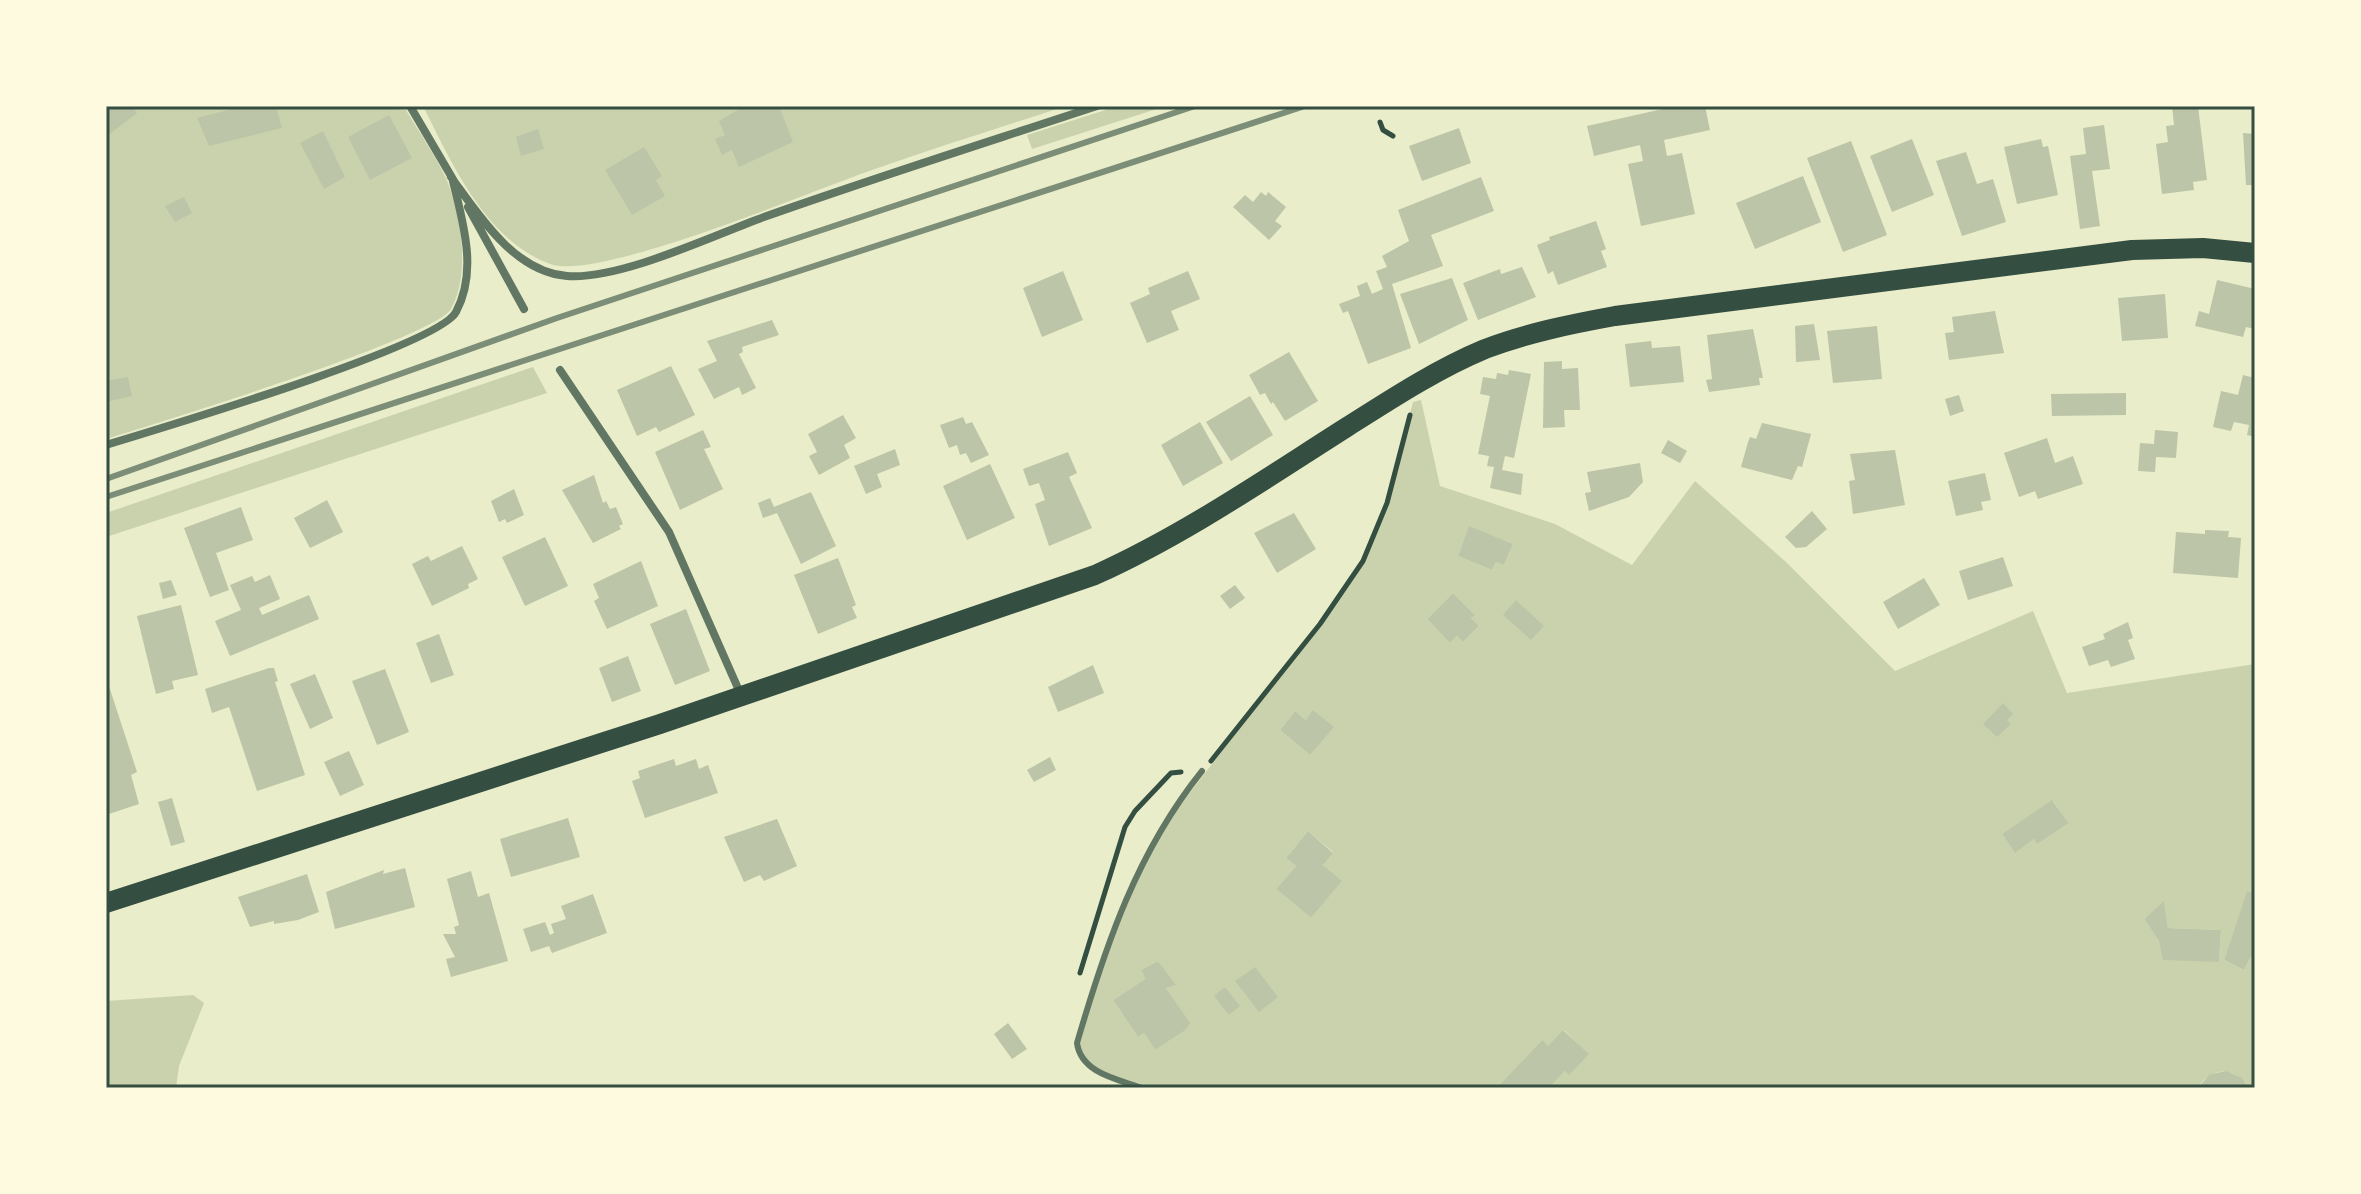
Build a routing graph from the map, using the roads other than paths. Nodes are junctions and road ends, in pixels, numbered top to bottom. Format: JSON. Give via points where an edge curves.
{"nodes":[{"id":1,"x":410,"y":106,"type":"edge"},
{"id":2,"x":1097,"y":106,"type":"edge"},
{"id":3,"x":451,"y":177,"type":"junction"},
{"id":4,"x":2255,"y":253,"type":"edge"},
{"id":5,"x":524,"y":309,"type":"dead end"},
{"id":6,"x":560,"y":370,"type":"dead end"},
{"id":7,"x":106,"y":445,"type":"edge"},
{"id":8,"x":741,"y":696,"type":"junction"},
{"id":9,"x":1202,"y":771,"type":"road end"},
{"id":10,"x":106,"y":903,"type":"edge"},
{"id":11,"x":1142,"y":1088,"type":"edge"}],
"edges":[{"from":1,"to":3,"type":"street"},
{"from":2,"to":3,"type":"street","via":[[877,177],[636,264],[587,275],[567,276],[527,262],[488,228]]},
{"from":3,"to":5,"type":"street"},
{"from":3,"to":7,"type":"street","via":[[467,238],[464,291],[455,315],[434,331],[364,359]]},
{"from":4,"to":8,"type":"main road","via":[[2132,250],[1557,326],[1484,350],[1413,387],[1136,556],[960,624]]},
{"from":6,"to":8,"type":"street","via":[[669,532]]},
{"from":8,"to":10,"type":"main road"},
{"from":9,"to":11,"type":"lane","via":[[1144,856],[1111,931],[1077,1043],[1090,1069]]}]}
